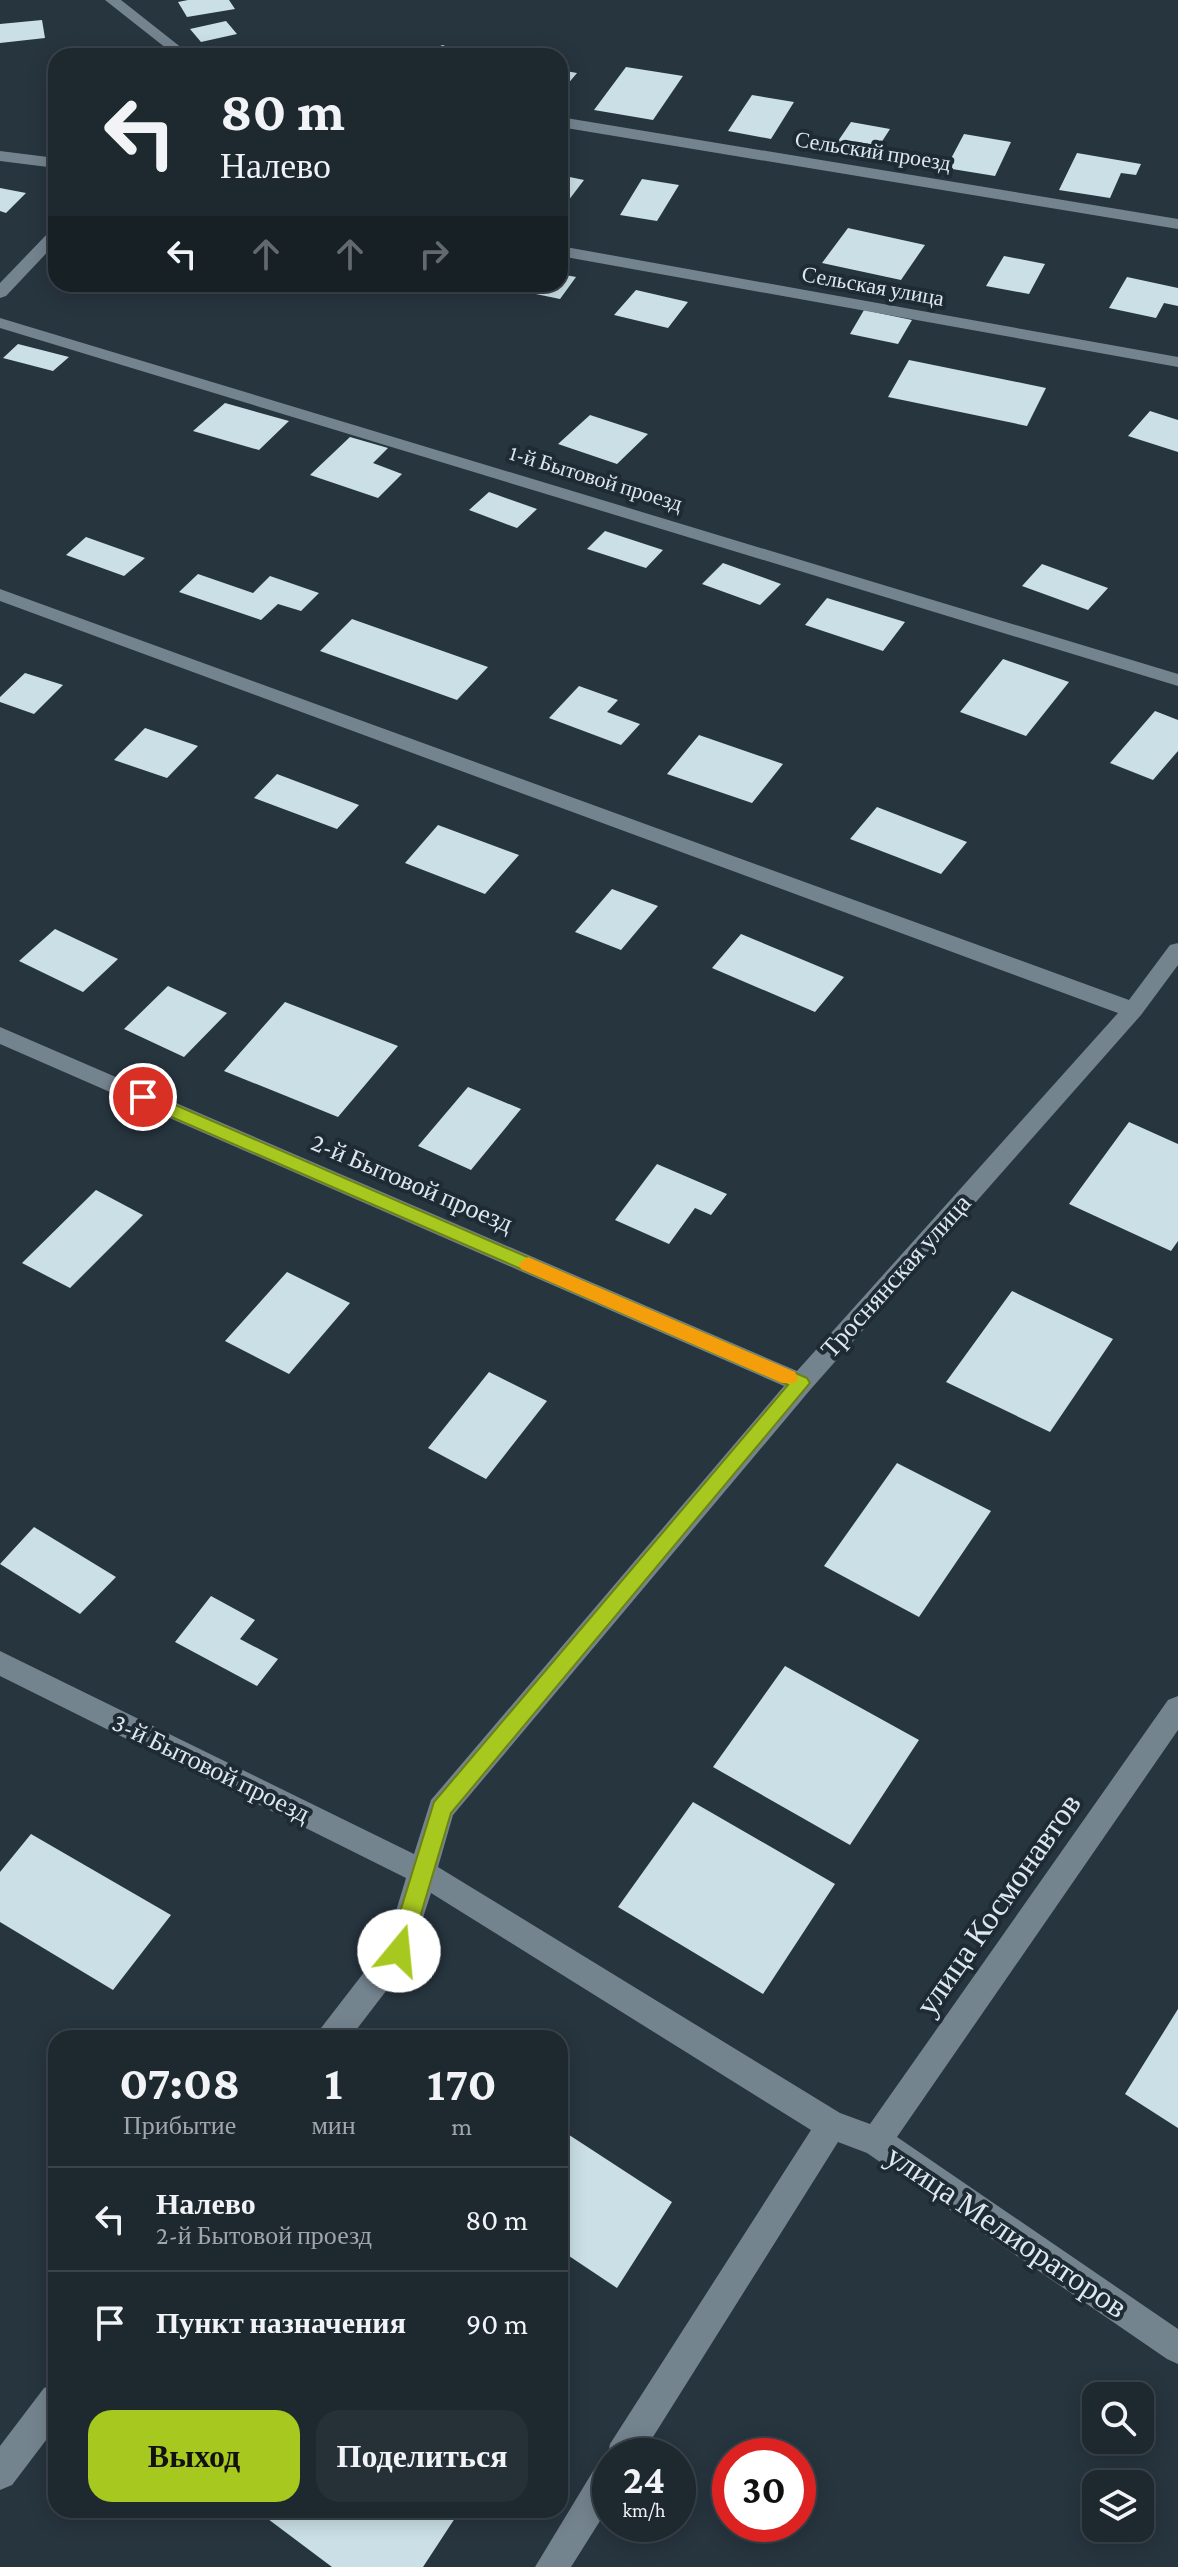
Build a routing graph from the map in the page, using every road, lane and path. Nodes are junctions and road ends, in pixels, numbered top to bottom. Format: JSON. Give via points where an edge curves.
{"nodes":[{"id":1,"x":112,"y":0,"type":"edge"},
{"id":2,"x":175,"y":48,"type":"edge"},
{"id":3,"x":568,"y":123,"type":"edge"},
{"id":4,"x":0,"y":156,"type":"edge"},
{"id":5,"x":48,"y":162,"type":"edge"},
{"id":6,"x":1178,"y":224,"type":"edge"},
{"id":7,"x":48,"y":242,"type":"edge"},
{"id":8,"x":568,"y":252,"type":"edge"},
{"id":9,"x":0,"y":293,"type":"edge"},
{"id":10,"x":0,"y":323,"type":"edge"},
{"id":11,"x":1178,"y":362,"type":"edge"},
{"id":12,"x":0,"y":595,"type":"edge"},
{"id":13,"x":1178,"y":680,"type":"edge"},
{"id":14,"x":1178,"y":950,"type":"edge"},
{"id":15,"x":1133,"y":1010,"type":"junction"},
{"id":16,"x":0,"y":1035,"type":"edge"},
{"id":17,"x":801,"y":1383,"type":"junction"},
{"id":18,"x":0,"y":1663,"type":"edge"},
{"id":19,"x":1178,"y":1708,"type":"edge"},
{"id":20,"x":422,"y":1872,"type":"junction"},
{"id":21,"x":338,"y":2030,"type":"edge"},
{"id":22,"x":831,"y":2125,"type":"junction"},
{"id":23,"x":876,"y":2141,"type":"junction"},
{"id":24,"x":1178,"y":2348,"type":"edge"},
{"id":25,"x":48,"y":2410,"type":"edge"},
{"id":26,"x":633,"y":2438,"type":"edge"},
{"id":27,"x":0,"y":2473,"type":"edge"},
{"id":28,"x":592,"y":2504,"type":"edge"},
{"id":29,"x":552,"y":2567,"type":"edge"}],
"edges":[{"from":1,"to":2,"type":"street"},
{"from":3,"to":6,"type":"street","name":"Сельский проезд"},
{"from":4,"to":5,"type":"street"},
{"from":7,"to":9,"type":"street"},
{"from":8,"to":11,"type":"street","name":"Сельская улица"},
{"from":10,"to":13,"type":"street","name":"1-й Бытовой проезд"},
{"from":12,"to":15,"type":"street"},
{"from":14,"to":15,"type":"street","name":"Троснянская улица"},
{"from":15,"to":17,"type":"street","name":"Троснянская улица"},
{"from":16,"to":17,"type":"street","name":"2-й Бытовой проезд"},
{"from":17,"to":20,"type":"street","name":"Троснянская улица","via":[[441,1809]]},
{"from":18,"to":20,"type":"street","name":"3-й Бытовой проезд"},
{"from":19,"to":23,"type":"street","name":"улица Космонавтов"},
{"from":20,"to":21,"type":"street","name":"Троснянская улица","via":[[399,1951]]},
{"from":20,"to":22,"type":"street","name":"3-й Бытовой проезд"},
{"from":22,"to":23,"type":"street","name":"улица Мелиораторов"},
{"from":22,"to":26,"type":"street"},
{"from":23,"to":24,"type":"street","name":"улица Мелиораторов"},
{"from":25,"to":27,"type":"street"},
{"from":28,"to":29,"type":"street"}]}
